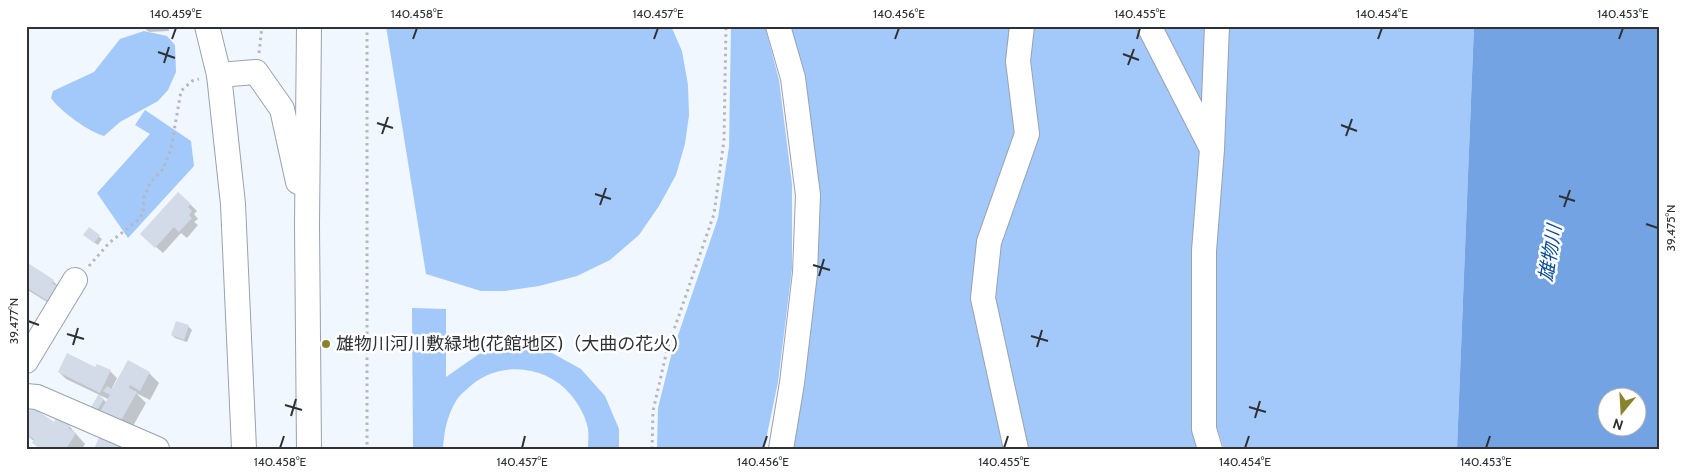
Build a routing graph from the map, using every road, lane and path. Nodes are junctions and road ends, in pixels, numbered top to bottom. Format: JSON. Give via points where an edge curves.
{"nodes":[{"id":1,"x":207,"y":26,"type":"edge"},
{"id":2,"x":262,"y":26,"type":"edge"},
{"id":3,"x":309,"y":26,"type":"edge"},
{"id":4,"x":367,"y":26,"type":"edge"},
{"id":5,"x":726,"y":26,"type":"edge"},
{"id":6,"x":778,"y":26,"type":"edge"},
{"id":7,"x":1022,"y":26,"type":"edge"},
{"id":8,"x":1149,"y":26,"type":"edge"},
{"id":9,"x":1217,"y":26,"type":"edge"},
{"id":10,"x":256,"y":72,"type":"junction"},
{"id":11,"x":219,"y":75,"type":"junction"},
{"id":12,"x":1212,"y":149,"type":"junction"},
{"id":13,"x":307,"y":225,"type":"junction"},
{"id":14,"x":76,"y":280,"type":"joint"},
{"id":15,"x":26,"y":361,"type":"edge"},
{"id":16,"x":26,"y":396,"type":"edge"},
{"id":17,"x":157,"y":449,"type":"edge"},
{"id":18,"x":244,"y":449,"type":"edge"},
{"id":19,"x":309,"y":449,"type":"edge"},
{"id":20,"x":367,"y":449,"type":"edge"},
{"id":21,"x":652,"y":449,"type":"edge"},
{"id":22,"x":781,"y":449,"type":"edge"},
{"id":23,"x":1016,"y":449,"type":"edge"},
{"id":24,"x":1210,"y":449,"type":"edge"}],
"edges":[{"from":1,"to":11,"type":"street"},
{"from":2,"to":10,"type":"path"},
{"from":3,"to":13,"type":"street"},
{"from":4,"to":20,"type":"path"},
{"from":5,"to":21,"type":"path","via":[[724,140],[714,214],[668,350],[653,411]]},
{"from":6,"to":22,"type":"street","via":[[793,78],[808,195],[805,273]]},
{"from":7,"to":23,"type":"street","via":[[1018,62],[1027,134],[989,242],[984,298]]},
{"from":8,"to":12,"type":"street"},
{"from":9,"to":12,"type":"street"},
{"from":10,"to":11,"type":"street"},
{"from":10,"to":13,"type":"street","via":[[282,109]]},
{"from":11,"to":14,"type":"path","via":[[192,81],[181,91],[171,149],[163,169],[150,183],[144,197],[143,213],[109,243]]},
{"from":11,"to":18,"type":"street","via":[[233,204]]},
{"from":12,"to":24,"type":"street","via":[[1204,250],[1204,429]]},
{"from":13,"to":19,"type":"street"},
{"from":14,"to":15,"type":"street"},
{"from":16,"to":17,"type":"street","via":[[37,397]]}]}
